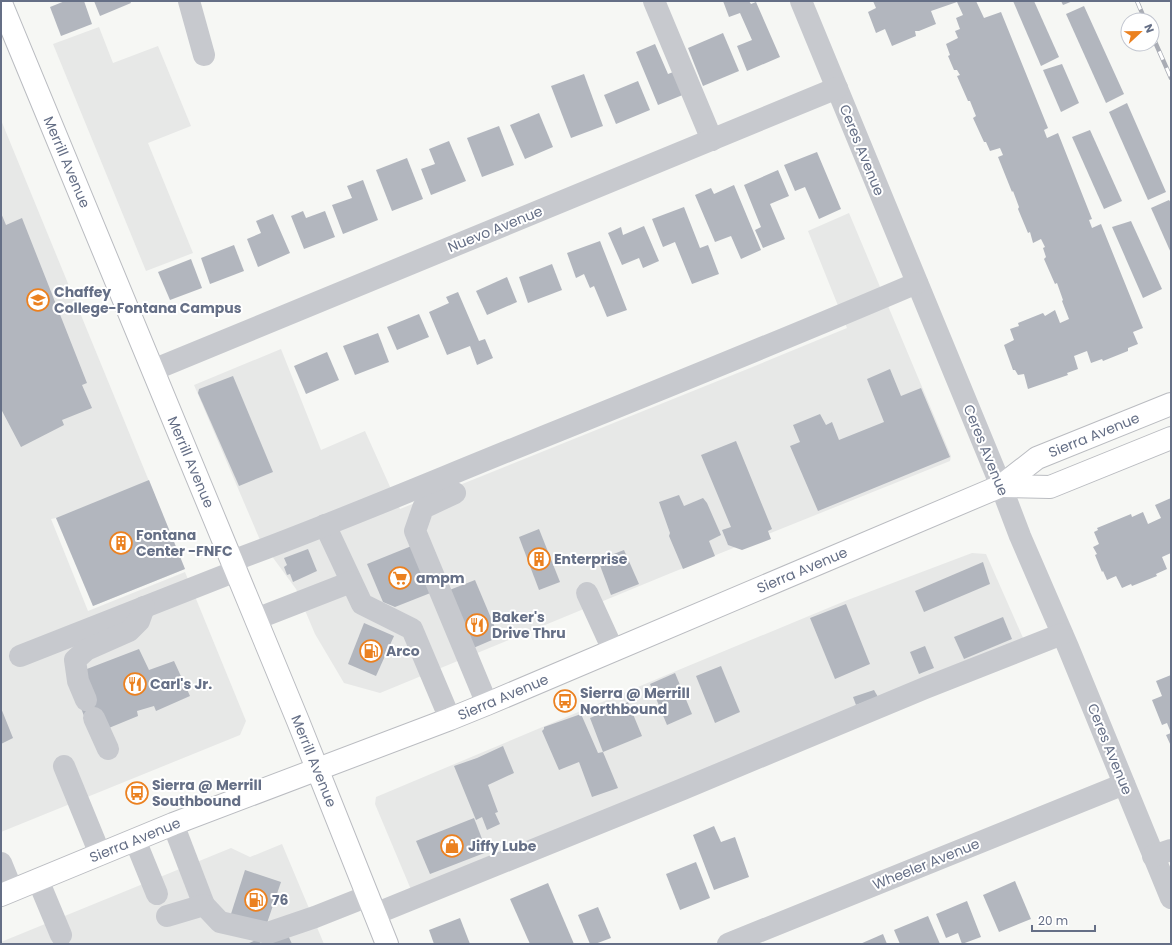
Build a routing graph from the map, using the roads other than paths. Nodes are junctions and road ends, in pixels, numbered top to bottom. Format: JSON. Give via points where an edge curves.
{"nodes":[{"id":1,"x":189,"y":1,"type":"edge"},
{"id":2,"x":654,"y":1,"type":"edge"},
{"id":3,"x":801,"y":1,"type":"edge"},
{"id":4,"x":1,"y":3,"type":"edge"},
{"id":5,"x":204,"y":55,"type":"dead end"},
{"id":6,"x":837,"y":88,"type":"junction"},
{"id":7,"x":712,"y":140,"type":"junction"},
{"id":8,"x":917,"y":283,"type":"junction"},
{"id":9,"x":153,"y":370,"type":"junction"},
{"id":10,"x":1171,"y":404,"type":"edge"},
{"id":11,"x":1171,"y":438,"type":"edge"},
{"id":12,"x":1001,"y":486,"type":"junction"},
{"id":13,"x":454,"y":493,"type":"dead end"},
{"id":14,"x":325,"y":525,"type":"junction"},
{"id":15,"x":234,"y":566,"type":"junction"},
{"id":16,"x":351,"y":582,"type":"junction"},
{"id":17,"x":587,"y":593,"type":"dead end"},
{"id":18,"x":144,"y":607,"type":"junction"},
{"id":19,"x":256,"y":619,"type":"junction"},
{"id":20,"x":1062,"y":634,"type":"junction"},
{"id":21,"x":613,"y":650,"type":"junction"},
{"id":22,"x":20,"y":656,"type":"dead end"},
{"id":23,"x":487,"y":704,"type":"junction"},
{"id":24,"x":450,"y":719,"type":"junction"},
{"id":25,"x":108,"y":749,"type":"dead end"},
{"id":26,"x":64,"y":766,"type":"dead end"},
{"id":27,"x":318,"y":769,"type":"junction"},
{"id":28,"x":1124,"y":784,"type":"junction"},
{"id":29,"x":173,"y":824,"type":"junction"},
{"id":30,"x":135,"y":840,"type":"junction"},
{"id":31,"x":1162,"y":853,"type":"edge"},
{"id":32,"x":100,"y":854,"type":"junction"},
{"id":33,"x":1,"y":863,"type":"edge"},
{"id":34,"x":38,"y":880,"type":"junction"},
{"id":35,"x":7,"y":893,"type":"edge"},
{"id":36,"x":157,"y":894,"type":"dead end"},
{"id":37,"x":1171,"y":898,"type":"edge"},
{"id":38,"x":204,"y":905,"type":"junction"},
{"id":39,"x":371,"y":905,"type":"junction"},
{"id":40,"x":167,"y":916,"type":"dead end"},
{"id":41,"x":61,"y":935,"type":"dead end"},
{"id":42,"x":387,"y":944,"type":"edge"},
{"id":43,"x":728,"y":944,"type":"edge"}],
"edges":[{"from":1,"to":5,"type":"street"},
{"from":2,"to":7,"type":"street"},
{"from":3,"to":6,"type":"street","name":"Ceres Avenue"},
{"from":4,"to":9,"type":"main road","name":"Merrill Avenue"},
{"from":6,"to":7,"type":"street","name":"Nuevo Avenue"},
{"from":6,"to":8,"type":"street","name":"Ceres Avenue"},
{"from":7,"to":9,"type":"street","name":"Nuevo Avenue"},
{"from":8,"to":12,"type":"street","name":"Ceres Avenue"},
{"from":8,"to":14,"type":"street","via":[[761,349]]},
{"from":9,"to":15,"type":"main road","name":"Merrill Avenue"},
{"from":10,"to":12,"type":"main road","name":"Sierra Avenue","via":[[1037,458]]},
{"from":11,"to":12,"type":"main road","name":"Sierra Avenue","via":[[1050,487]]},
{"from":12,"to":20,"type":"street","name":"Ceres Avenue"},
{"from":12,"to":21,"type":"main road","name":"Sierra Avenue"},
{"from":13,"to":23,"type":"street","via":[[423,508],[415,531]]},
{"from":14,"to":15,"type":"street"},
{"from":14,"to":16,"type":"street"},
{"from":15,"to":18,"type":"street"},
{"from":15,"to":19,"type":"main road","name":"Merrill Avenue"},
{"from":16,"to":19,"type":"street"},
{"from":16,"to":24,"type":"street","via":[[362,604],[412,629]]},
{"from":17,"to":21,"type":"street"},
{"from":18,"to":22,"type":"street"},
{"from":18,"to":25,"type":"street","via":[[140,621],[129,631],[86,650],[75,660],[78,681]]},
{"from":19,"to":27,"type":"main road","name":"Merrill Avenue"},
{"from":20,"to":28,"type":"street","name":"Ceres Avenue"},
{"from":20,"to":39,"type":"street","via":[[925,688],[655,801]]},
{"from":21,"to":23,"type":"main road","name":"Sierra Avenue"},
{"from":23,"to":24,"type":"main road","name":"Sierra Avenue"},
{"from":24,"to":27,"type":"main road","name":"Sierra Avenue"},
{"from":26,"to":32,"type":"street"},
{"from":27,"to":29,"type":"main road","name":"Sierra Avenue"},
{"from":27,"to":39,"type":"main road","name":"Merrill Avenue"},
{"from":28,"to":31,"type":"street","name":"Ceres Avenue"},
{"from":28,"to":43,"type":"street","name":"Wheeler Avenue"},
{"from":29,"to":30,"type":"main road","name":"Sierra Avenue"},
{"from":29,"to":38,"type":"street"},
{"from":30,"to":32,"type":"main road","name":"Sierra Avenue"},
{"from":30,"to":36,"type":"street"},
{"from":31,"to":37,"type":"street","name":"Ceres Avenue"},
{"from":32,"to":34,"type":"main road","name":"Sierra Avenue"},
{"from":33,"to":35,"type":"street"},
{"from":34,"to":35,"type":"main road","name":"Sierra Avenue"},
{"from":34,"to":41,"type":"street"},
{"from":38,"to":39,"type":"street","via":[[220,922],[268,933],[315,917]]},
{"from":38,"to":40,"type":"street"},
{"from":39,"to":42,"type":"main road","name":"Merrill Avenue"}]}
